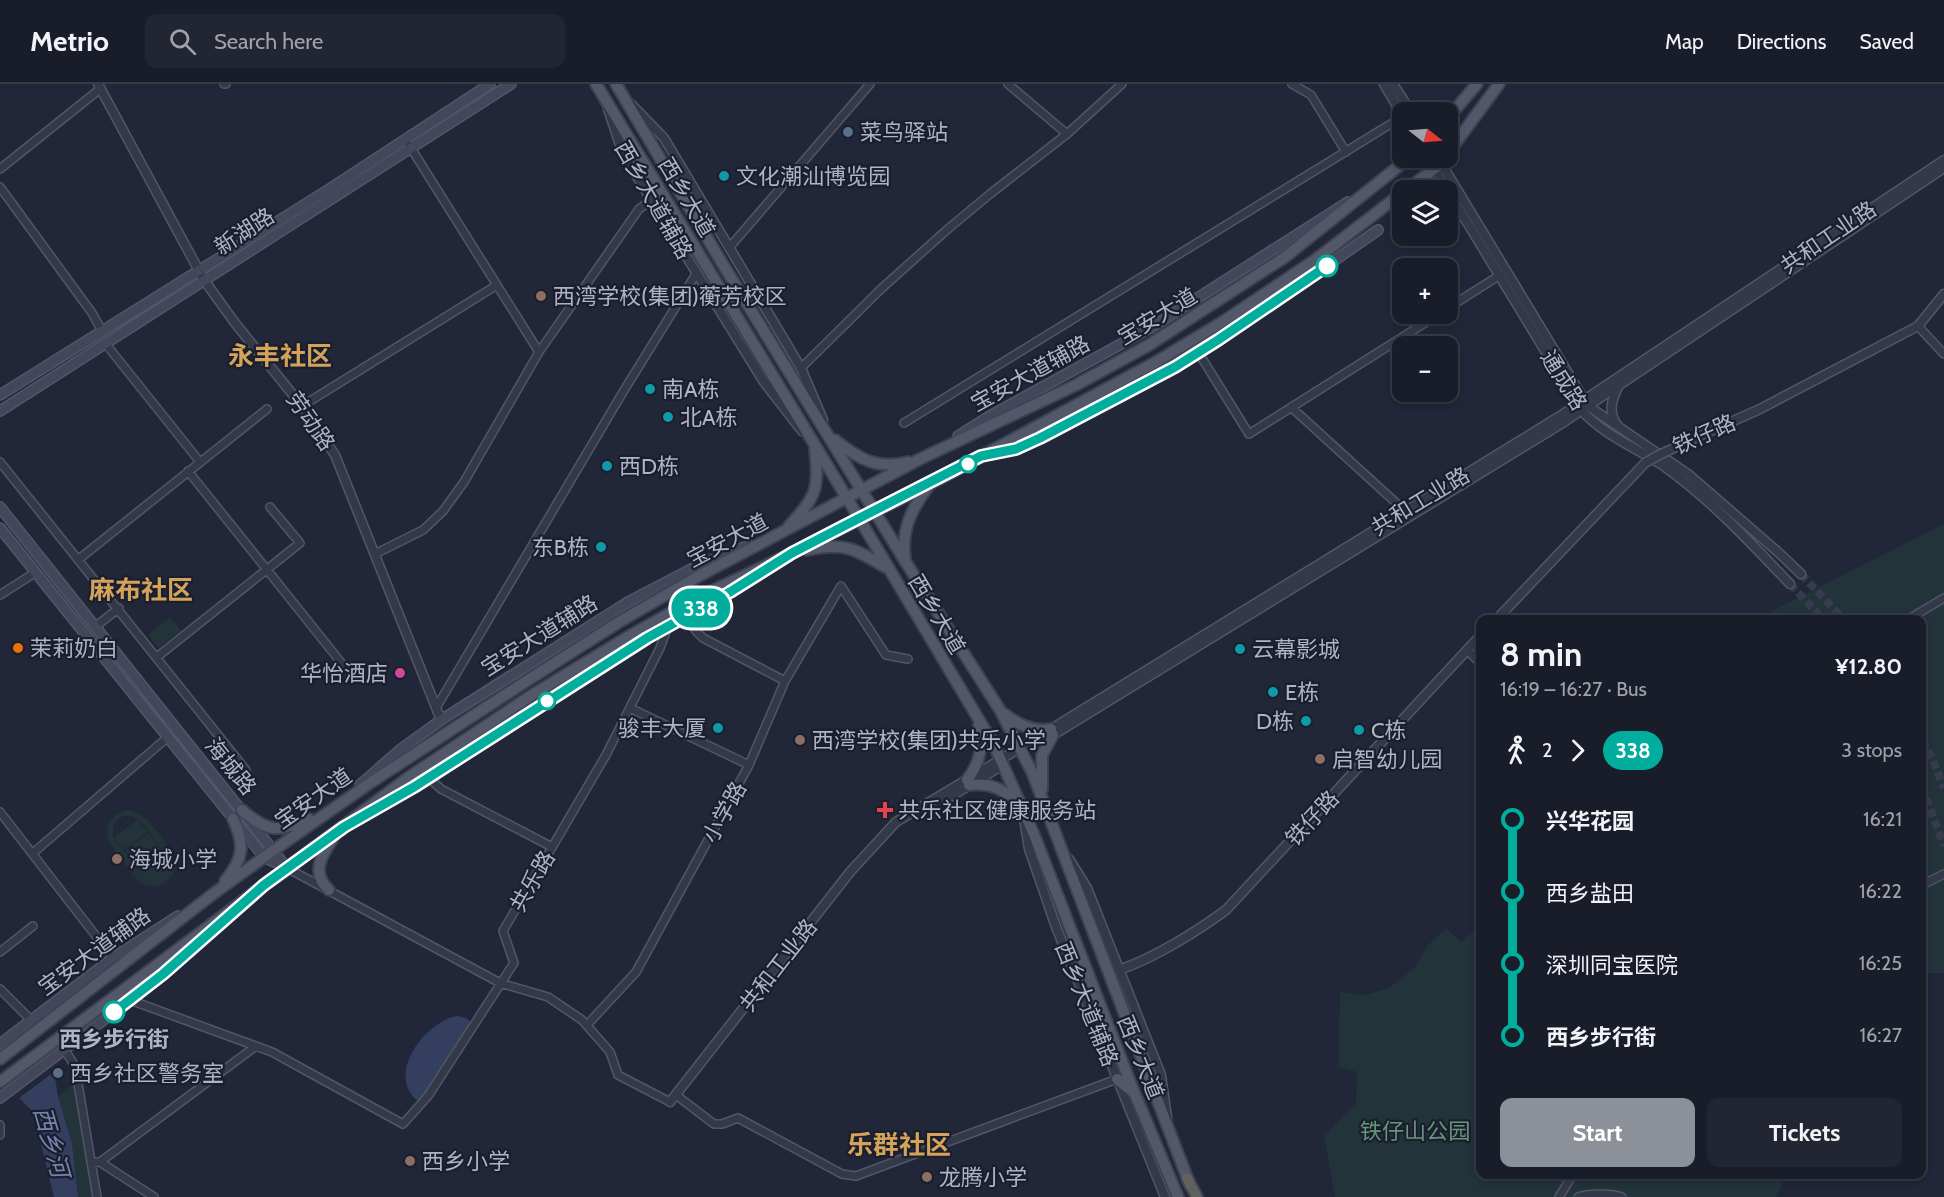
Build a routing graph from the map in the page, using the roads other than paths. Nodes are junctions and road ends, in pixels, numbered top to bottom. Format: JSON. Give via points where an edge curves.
{"nodes":[{"id":1,"x":490,"y":84,"type":"edge"},
{"id":2,"x":511,"y":84,"type":"edge"},
{"id":3,"x":616,"y":84,"type":"edge"},
{"id":4,"x":870,"y":84,"type":"edge"},
{"id":5,"x":1008,"y":84,"type":"edge"},
{"id":6,"x":1122,"y":84,"type":"edge"},
{"id":7,"x":1292,"y":84,"type":"edge"},
{"id":8,"x":1384,"y":84,"type":"edge"},
{"id":9,"x":1394,"y":84,"type":"edge"},
{"id":10,"x":1477,"y":84,"type":"edge"},
{"id":11,"x":1498,"y":84,"type":"edge"},
{"id":12,"x":596,"y":85,"type":"edge"},
{"id":13,"x":99,"y":86,"type":"edge"},
{"id":14,"x":622,"y":95,"type":"junction"},
{"id":15,"x":604,"y":98,"type":"junction"},
{"id":16,"x":1398,"y":102,"type":"edge"},
{"id":17,"x":1402,"y":102,"type":"edge"},
{"id":18,"x":1458,"y":104,"type":"edge"},
{"id":19,"x":1392,"y":124,"type":"edge"},
{"id":20,"x":1067,"y":134,"type":"junction"},
{"id":21,"x":1458,"y":137,"type":"edge"},
{"id":22,"x":408,"y":143,"type":"junction"},
{"id":23,"x":1346,"y":152,"type":"junction"},
{"id":24,"x":1944,"y":160,"type":"edge"},
{"id":25,"x":1396,"y":168,"type":"edge"},
{"id":26,"x":1432,"y":168,"type":"edge"},
{"id":27,"x":1442,"y":168,"type":"edge"},
{"id":28,"x":1944,"y":168,"type":"edge"},
{"id":29,"x":0,"y":169,"type":"edge"},
{"id":30,"x":1444,"y":176,"type":"junction"},
{"id":31,"x":1418,"y":180,"type":"edge"},
{"id":32,"x":0,"y":187,"type":"edge"},
{"id":33,"x":651,"y":200,"type":"junction"},
{"id":34,"x":1392,"y":201,"type":"edge"},
{"id":35,"x":1378,"y":230,"type":"dead end"},
{"id":36,"x":729,"y":248,"type":"junction"},
{"id":37,"x":198,"y":270,"type":"junction"},
{"id":38,"x":696,"y":274,"type":"junction"},
{"id":39,"x":1500,"y":275,"type":"junction"},
{"id":40,"x":204,"y":280,"type":"junction"},
{"id":41,"x":497,"y":285,"type":"junction"},
{"id":42,"x":1944,"y":294,"type":"edge"},
{"id":43,"x":1458,"y":302,"type":"edge"},
{"id":44,"x":1423,"y":324,"type":"edge"},
{"id":45,"x":1918,"y":326,"type":"junction"},
{"id":46,"x":102,"y":331,"type":"junction"},
{"id":47,"x":105,"y":343,"type":"junction"},
{"id":48,"x":538,"y":352,"type":"junction"},
{"id":49,"x":1198,"y":352,"type":"junction"},
{"id":50,"x":1944,"y":354,"type":"edge"},
{"id":51,"x":801,"y":368,"type":"junction"},
{"id":52,"x":1620,"y":384,"type":"junction"},
{"id":53,"x":0,"y":395,"type":"edge"},
{"id":54,"x":1583,"y":405,"type":"junction"},
{"id":55,"x":302,"y":406,"type":"junction"},
{"id":56,"x":1291,"y":407,"type":"junction"},
{"id":57,"x":267,"y":409,"type":"dead end"},
{"id":58,"x":0,"y":411,"type":"edge"},
{"id":59,"x":904,"y":423,"type":"dead end"},
{"id":60,"x":1620,"y":428,"type":"junction"},
{"id":61,"x":828,"y":434,"type":"junction"},
{"id":62,"x":815,"y":446,"type":"junction"},
{"id":63,"x":981,"y":456,"type":"junction"},
{"id":64,"x":920,"y":459,"type":"junction"},
{"id":65,"x":0,"y":462,"type":"edge"},
{"id":66,"x":200,"y":462,"type":"junction"},
{"id":67,"x":188,"y":471,"type":"junction"},
{"id":68,"x":930,"y":484,"type":"junction"},
{"id":69,"x":862,"y":490,"type":"junction"},
{"id":70,"x":847,"y":498,"type":"junction"},
{"id":71,"x":0,"y":507,"type":"edge"},
{"id":72,"x":270,"y":507,"type":"dead end"},
{"id":73,"x":875,"y":511,"type":"junction"},
{"id":74,"x":1405,"y":511,"type":"junction"},
{"id":75,"x":859,"y":519,"type":"junction"},
{"id":76,"x":0,"y":528,"type":"edge"},
{"id":77,"x":783,"y":532,"type":"junction"},
{"id":78,"x":792,"y":553,"type":"junction"},
{"id":79,"x":375,"y":554,"type":"junction"},
{"id":80,"x":79,"y":559,"type":"junction"},
{"id":81,"x":905,"y":561,"type":"junction"},
{"id":82,"x":266,"y":569,"type":"junction"},
{"id":83,"x":888,"y":569,"type":"junction"},
{"id":84,"x":36,"y":572,"type":"junction"},
{"id":85,"x":1801,"y":574,"type":"tunnel mouth"},
{"id":86,"x":1790,"y":584,"type":"tunnel mouth"},
{"id":87,"x":0,"y":595,"type":"edge"},
{"id":88,"x":1944,"y":598,"type":"edge"},
{"id":89,"x":119,"y":608,"type":"junction"},
{"id":90,"x":688,"y":615,"type":"junction"},
{"id":91,"x":1501,"y":615,"type":"edge"},
{"id":92,"x":1915,"y":615,"type":"edge"},
{"id":93,"x":668,"y":626,"type":"junction"},
{"id":94,"x":95,"y":627,"type":"junction"},
{"id":95,"x":1476,"y":640,"type":"edge"},
{"id":96,"x":1467,"y":650,"type":"junction"},
{"id":97,"x":157,"y":657,"type":"junction"},
{"id":98,"x":908,"y":659,"type":"dead end"},
{"id":99,"x":1476,"y":659,"type":"edge"},
{"id":100,"x":344,"y":665,"type":"dead end"},
{"id":101,"x":785,"y":681,"type":"junction"},
{"id":102,"x":436,"y":708,"type":"junction"},
{"id":103,"x":630,"y":708,"type":"junction"},
{"id":104,"x":1000,"y":710,"type":"junction"},
{"id":105,"x":978,"y":719,"type":"junction"},
{"id":106,"x":441,"y":720,"type":"junction"},
{"id":107,"x":1052,"y":732,"type":"junction"},
{"id":108,"x":168,"y":737,"type":"junction"},
{"id":109,"x":1021,"y":751,"type":"junction"},
{"id":110,"x":1002,"y":762,"type":"junction"},
{"id":111,"x":749,"y":765,"type":"junction"},
{"id":112,"x":246,"y":770,"type":"dead end"},
{"id":113,"x":428,"y":777,"type":"junction"},
{"id":114,"x":968,"y":783,"type":"junction"},
{"id":115,"x":1043,"y":801,"type":"junction"},
{"id":116,"x":336,"y":806,"type":"junction"},
{"id":117,"x":1023,"y":807,"type":"junction"},
{"id":118,"x":242,"y":810,"type":"junction"},
{"id":119,"x":0,"y":812,"type":"edge"},
{"id":120,"x":233,"y":819,"type":"junction"},
{"id":121,"x":341,"y":829,"type":"junction"},
{"id":122,"x":552,"y":847,"type":"junction"},
{"id":123,"x":1060,"y":848,"type":"junction"},
{"id":124,"x":274,"y":850,"type":"junction"},
{"id":125,"x":33,"y":854,"type":"junction"},
{"id":126,"x":264,"y":857,"type":"junction"},
{"id":127,"x":287,"y":868,"type":"junction"},
{"id":128,"x":1944,"y":874,"type":"edge"},
{"id":129,"x":1926,"y":883,"type":"edge"},
{"id":130,"x":264,"y":885,"type":"junction"},
{"id":131,"x":329,"y":890,"type":"junction"},
{"id":132,"x":213,"y":894,"type":"junction"},
{"id":133,"x":33,"y":926,"type":"dead end"},
{"id":134,"x":0,"y":952,"type":"edge"},
{"id":135,"x":113,"y":958,"type":"junction"},
{"id":136,"x":1119,"y":970,"type":"junction"},
{"id":137,"x":500,"y":983,"type":"junction"},
{"id":138,"x":0,"y":989,"type":"edge"},
{"id":139,"x":130,"y":1000,"type":"junction"},
{"id":140,"x":31,"y":1020,"type":"junction"},
{"id":141,"x":587,"y":1025,"type":"junction"},
{"id":142,"x":0,"y":1044,"type":"edge"},
{"id":143,"x":256,"y":1046,"type":"junction"},
{"id":144,"x":64,"y":1049,"type":"junction"},
{"id":145,"x":0,"y":1059,"type":"edge"},
{"id":146,"x":1117,"y":1079,"type":"junction"},
{"id":147,"x":0,"y":1082,"type":"edge"},
{"id":148,"x":1134,"y":1092,"type":"junction"},
{"id":149,"x":676,"y":1095,"type":"junction"},
{"id":150,"x":4,"y":1096,"type":"edge"},
{"id":151,"x":670,"y":1102,"type":"joint"},
{"id":152,"x":0,"y":1125,"type":"edge"},
{"id":153,"x":0,"y":1135,"type":"edge"},
{"id":154,"x":1170,"y":1136,"type":"junction"},
{"id":155,"x":100,"y":1161,"type":"junction"},
{"id":156,"x":91,"y":1163,"type":"junction"},
{"id":157,"x":1187,"y":1178,"type":"joint"},
{"id":158,"x":1570,"y":1179,"type":"edge"},
{"id":159,"x":97,"y":1197,"type":"edge"},
{"id":160,"x":154,"y":1197,"type":"edge"},
{"id":161,"x":1165,"y":1197,"type":"edge"},
{"id":162,"x":1178,"y":1197,"type":"edge"},
{"id":163,"x":1196,"y":1197,"type":"edge"},
{"id":164,"x":1559,"y":1197,"type":"edge"},
{"id":165,"x":1578,"y":1197,"type":"edge"},
{"id":166,"x":1622,"y":1197,"type":"edge"}],
"edges":[{"from":1,"to":22,"type":"main road","name":"新湖路"},
{"from":2,"to":22,"type":"main road","name":"新湖路"},
{"from":3,"to":14,"type":"main road","name":"西乡大道"},
{"from":4,"to":36,"type":"street"},
{"from":5,"to":20,"type":"street"},
{"from":6,"to":20,"type":"street"},
{"from":7,"to":23,"type":"street","via":[[1311,95]]},
{"from":8,"to":16,"type":"street"},
{"from":9,"to":17,"type":"street"},
{"from":10,"to":18,"type":"main road"},
{"from":11,"to":21,"type":"main road","name":"宝安大道"},
{"from":12,"to":15,"type":"main road","name":"西乡大道"},
{"from":13,"to":29,"type":"street"},
{"from":13,"to":37,"type":"street","name":"劳动路"},
{"from":14,"to":36,"type":"street","name":"西乡大道辅路","via":[[664,138]]},
{"from":14,"to":61,"type":"main road","name":"西乡大道"},
{"from":15,"to":33,"type":"street","name":"西乡大道辅路","via":[[622,154]]},
{"from":15,"to":62,"type":"main road","name":"西乡大道"},
{"from":19,"to":23,"type":"street"},
{"from":20,"to":51,"type":"street","via":[[950,228]]},
{"from":22,"to":37,"type":"main road","name":"新湖路"},
{"from":22,"to":40,"type":"main road","name":"新湖路"},
{"from":22,"to":41,"type":"street"},
{"from":23,"to":59,"type":"street"},
{"from":24,"to":54,"type":"street","name":"共和工业路"},
{"from":25,"to":64,"type":"main road","name":"宝安大道","via":[[1285,257],[1149,345],[1076,386]]},
{"from":26,"to":31,"type":"main road","name":"宝安大道"},
{"from":27,"to":30,"type":"street"},
{"from":28,"to":52,"type":"street","name":"共和工业路"},
{"from":30,"to":39,"type":"street","name":"通成路"},
{"from":30,"to":54,"type":"street","name":"通成路"},
{"from":32,"to":46,"type":"street"},
{"from":33,"to":38,"type":"street","name":"西乡大道辅路"},
{"from":33,"to":48,"type":"street","via":[[639,209]]},
{"from":34,"to":63,"type":"main road","name":"宝安大道","via":[[1315,260],[1224,321]]},
{"from":35,"to":49,"type":"main road"},
{"from":36,"to":51,"type":"street","name":"西乡大道辅路"},
{"from":37,"to":40,"type":"street","name":"劳动路"},
{"from":37,"to":46,"type":"main road","name":"新湖路"},
{"from":38,"to":62,"type":"street","name":"西乡大道辅路","via":[[764,382]]},
{"from":38,"to":102,"type":"street"},
{"from":39,"to":43,"type":"street"},
{"from":39,"to":54,"type":"street","name":"通成路"},
{"from":40,"to":47,"type":"main road","name":"新湖路"},
{"from":40,"to":55,"type":"street","name":"劳动路"},
{"from":41,"to":48,"type":"street"},
{"from":41,"to":55,"type":"street"},
{"from":42,"to":45,"type":"street","name":"铁仔路"},
{"from":44,"to":56,"type":"street"},
{"from":45,"to":50,"type":"street"},
{"from":45,"to":91,"type":"street","name":"铁仔路","bridge":true,"via":[[1645,464]]},
{"from":46,"to":53,"type":"main road","name":"新湖路"},
{"from":47,"to":58,"type":"main road","name":"新湖路"},
{"from":47,"to":66,"type":"street"},
{"from":48,"to":79,"type":"street","via":[[497,428],[443,511],[423,530]]},
{"from":49,"to":56,"type":"street","via":[[1249,434]]},
{"from":49,"to":63,"type":"main road","via":[[1040,438],[1016,449]]},
{"from":51,"to":61,"type":"street","name":"西乡大道辅路"},
{"from":52,"to":54,"type":"street","name":"共和工业路"},
{"from":52,"to":60,"type":"street","via":[[1611,407]]},
{"from":54,"to":60,"type":"street","name":"通成路"},
{"from":54,"to":74,"type":"street","name":"共和工业路"},
{"from":54,"to":86,"type":"street","name":"通成路","via":[[1594,424],[1683,481]]},
{"from":54,"to":107,"type":"street","name":"共和工业路"},
{"from":55,"to":79,"type":"street","name":"劳动路","via":[[335,455]]},
{"from":56,"to":74,"type":"street"},
{"from":57,"to":66,"type":"street"},
{"from":60,"to":85,"type":"street","name":"通成路","via":[[1688,474]]},
{"from":61,"to":64,"type":"main road","via":[[854,455],[873,463],[902,464]]},
{"from":61,"to":69,"type":"main road","name":"西乡大道"},
{"from":62,"to":70,"type":"main road","name":"西乡大道"},
{"from":62,"to":77,"type":"main road","via":[[817,478],[813,496]]},
{"from":63,"to":68,"type":"main road","name":"宝安大道"},
{"from":64,"to":69,"type":"main road","name":"宝安大道"},
{"from":65,"to":80,"type":"street"},
{"from":66,"to":67,"type":"street"},
{"from":67,"to":80,"type":"street"},
{"from":67,"to":82,"type":"street"},
{"from":68,"to":73,"type":"main road","name":"宝安大道"},
{"from":68,"to":81,"type":"main road","via":[[906,526]]},
{"from":69,"to":70,"type":"main road","name":"宝安大道"},
{"from":69,"to":73,"type":"main road","name":"西乡大道"},
{"from":70,"to":75,"type":"main road","name":"西乡大道"},
{"from":70,"to":77,"type":"main road","name":"宝安大道"},
{"from":71,"to":94,"type":"main road","name":"海城路"},
{"from":72,"to":82,"type":"street","via":[[300,543]]},
{"from":73,"to":75,"type":"main road","name":"宝安大道"},
{"from":73,"to":81,"type":"main road","name":"西乡大道"},
{"from":74,"to":107,"type":"street","name":"共和工业路"},
{"from":75,"to":78,"type":"main road","name":"宝安大道"},
{"from":75,"to":83,"type":"main road","name":"西乡大道"},
{"from":76,"to":84,"type":"main road","name":"海城路"},
{"from":77,"to":106,"type":"main road","name":"宝安大道辅路","via":[[713,558],[628,602]]},
{"from":77,"to":116,"type":"main road","name":"宝安大道","via":[[619,622]]},
{"from":78,"to":83,"type":"main road","via":[[838,545],[862,552]]},
{"from":78,"to":90,"type":"main road"},
{"from":78,"to":121,"type":"main road","name":"宝安大道","via":[[697,598],[552,683],[409,777]]},
{"from":79,"to":102,"type":"street","name":"劳动路"},
{"from":80,"to":89,"type":"street"},
{"from":81,"to":104,"type":"main road","name":"西乡大道"},
{"from":82,"to":97,"type":"street"},
{"from":82,"to":100,"type":"street"},
{"from":83,"to":105,"type":"main road","name":"西乡大道"},
{"from":84,"to":87,"type":"street"},
{"from":84,"to":108,"type":"main road","name":"海城路"},
{"from":88,"to":92,"type":"street"},
{"from":89,"to":94,"type":"street"},
{"from":89,"to":97,"type":"street"},
{"from":90,"to":93,"type":"main road"},
{"from":90,"to":101,"type":"street","via":[[703,638]]},
{"from":93,"to":103,"type":"street","name":"共乐路"},
{"from":93,"to":113,"type":"main road"},
{"from":94,"to":118,"type":"main road","name":"海城路"},
{"from":95,"to":96,"type":"street","name":"铁仔路"},
{"from":96,"to":99,"type":"street"},
{"from":96,"to":136,"type":"street","name":"铁仔路","via":[[1226,910],[1136,964]]},
{"from":97,"to":112,"type":"street"},
{"from":98,"to":101,"type":"street","name":"小学路","via":[[886,655],[841,586]]},
{"from":101,"to":111,"type":"street","name":"小学路"},
{"from":102,"to":106,"type":"street","name":"劳动路"},
{"from":103,"to":111,"type":"street"},
{"from":103,"to":122,"type":"street","name":"共乐路"},
{"from":104,"to":107,"type":"main road","via":[[1018,724]]},
{"from":104,"to":109,"type":"main road","name":"西乡大道"},
{"from":105,"to":110,"type":"main road","name":"西乡大道"},
{"from":105,"to":114,"type":"main road","via":[[981,755]]},
{"from":106,"to":116,"type":"main road","name":"宝安大道辅路","via":[[401,748]]},
{"from":107,"to":109,"type":"street","name":"共和工业路"},
{"from":107,"to":115,"type":"main road","via":[[1042,755]]},
{"from":108,"to":120,"type":"main road","name":"海城路"},
{"from":108,"to":125,"type":"street"},
{"from":109,"to":110,"type":"street","name":"共和工业路"},
{"from":109,"to":115,"type":"main road","name":"西乡大道"},
{"from":110,"to":114,"type":"street","name":"共和工业路"},
{"from":110,"to":117,"type":"main road","name":"西乡大道"},
{"from":111,"to":141,"type":"street","name":"小学路","via":[[636,972]]},
{"from":113,"to":121,"type":"main road"},
{"from":113,"to":122,"type":"street","via":[[441,789]]},
{"from":114,"to":117,"type":"main road","via":[[992,785]]},
{"from":114,"to":149,"type":"street","name":"共和工业路","via":[[890,831],[850,872]]},
{"from":115,"to":123,"type":"main road","name":"西乡大道"},
{"from":116,"to":118,"type":"main road","via":[[278,829],[265,827]]},
{"from":116,"to":124,"type":"main road","name":"宝安大道"},
{"from":117,"to":146,"type":"street","name":"西乡大道辅路","via":[[1029,849]]},
{"from":117,"to":148,"type":"main road","name":"西乡大道"},
{"from":118,"to":124,"type":"main road","name":"海城路"},
{"from":119,"to":125,"type":"street"},
{"from":120,"to":126,"type":"main road","name":"海城路"},
{"from":120,"to":132,"type":"main road","via":[[242,839],[241,853],[229,876]]},
{"from":121,"to":127,"type":"main road","name":"宝安大道"},
{"from":121,"to":131,"type":"main road","via":[[322,856],[318,870]]},
{"from":122,"to":137,"type":"street","name":"共乐路","via":[[502,931],[514,963]]},
{"from":123,"to":136,"type":"street","name":"西乡大道辅路","via":[[1087,888]]},
{"from":123,"to":154,"type":"main road","name":"西乡大道"},
{"from":124,"to":126,"type":"main road","name":"宝安大道"},
{"from":124,"to":127,"type":"main road","name":"海城路"},
{"from":125,"to":135,"type":"street"},
{"from":126,"to":127,"type":"main road","name":"海城路"},
{"from":126,"to":132,"type":"main road","name":"宝安大道"},
{"from":127,"to":130,"type":"main road","name":"宝安大道"},
{"from":127,"to":131,"type":"street"},
{"from":128,"to":129,"type":"street"},
{"from":130,"to":139,"type":"main road"},
{"from":130,"to":147,"type":"main road","name":"宝安大道"},
{"from":131,"to":137,"type":"street"},
{"from":132,"to":135,"type":"main road","name":"宝安大道辅路"},
{"from":132,"to":145,"type":"main road","name":"宝安大道"},
{"from":133,"to":134,"type":"street"},
{"from":135,"to":140,"type":"main road","name":"宝安大道辅路"},
{"from":136,"to":154,"type":"street","name":"西乡大道辅路","via":[[1161,1075]]},
{"from":137,"to":141,"type":"street","via":[[548,997]]},
{"from":137,"to":143,"type":"street","name":"共乐路","via":[[428,1096],[403,1124]]},
{"from":138,"to":140,"type":"street"},
{"from":139,"to":143,"type":"street"},
{"from":139,"to":144,"type":"main road"},
{"from":140,"to":142,"type":"main road","name":"宝安大道辅路"},
{"from":141,"to":151,"type":"street","via":[[610,1052],[618,1075]]},
{"from":143,"to":155,"type":"street"},
{"from":144,"to":150,"type":"main road"},
{"from":144,"to":156,"type":"street","via":[[75,1066]]},
{"from":146,"to":148,"type":"main road"},
{"from":146,"to":149,"type":"street","via":[[856,1176],[842,1174],[738,1118],[714,1124]]},
{"from":146,"to":161,"type":"street","name":"西乡大道辅路"},
{"from":148,"to":162,"type":"main road","name":"西乡大道"},
{"from":149,"to":151,"type":"street","name":"共和工业路"},
{"from":152,"to":153,"type":"street"},
{"from":154,"to":157,"type":"main road","name":"西乡大道"},
{"from":155,"to":156,"type":"street"},
{"from":155,"to":160,"type":"street"},
{"from":156,"to":159,"type":"street"},
{"from":157,"to":163,"type":"highway"},
{"from":158,"to":164,"type":"street"},
{"from":165,"to":166,"type":"street"}]}
